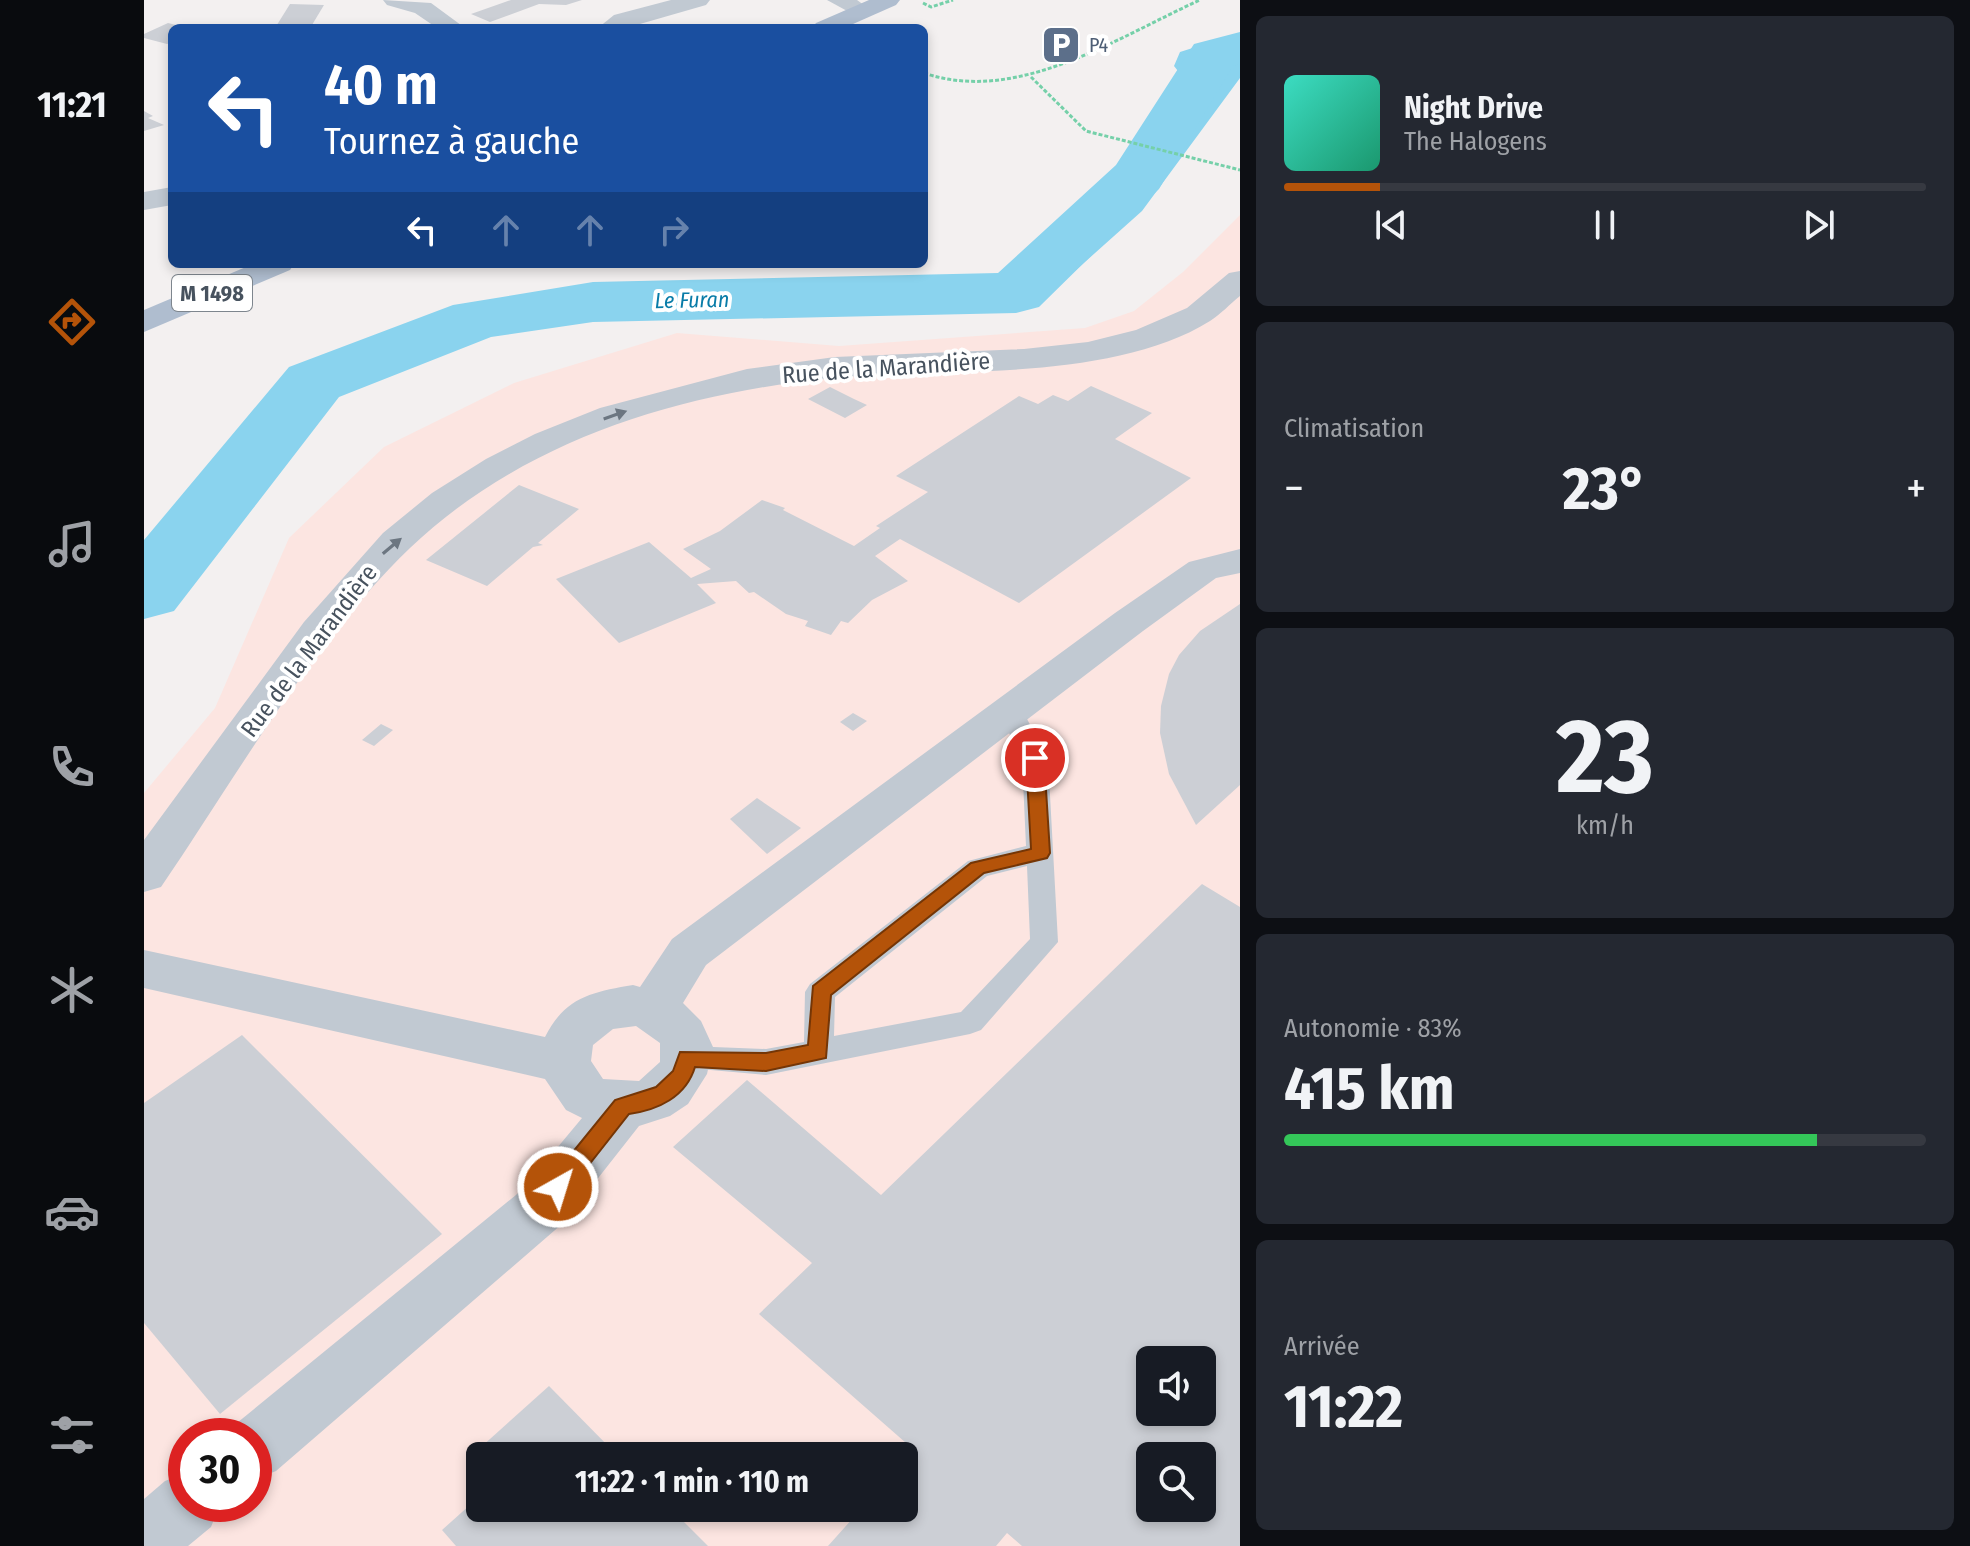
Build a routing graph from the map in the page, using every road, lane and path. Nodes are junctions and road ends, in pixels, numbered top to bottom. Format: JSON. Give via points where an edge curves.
{"nodes":[{"id":1,"x":395,"y":0,"type":"edge"},
{"id":2,"x":698,"y":0,"type":"edge"},
{"id":3,"x":888,"y":0,"type":"edge"},
{"id":4,"x":915,"y":0,"type":"edge"},
{"id":5,"x":953,"y":0,"type":"edge"},
{"id":6,"x":1200,"y":0,"type":"edge"},
{"id":7,"x":850,"y":5,"type":"edge"},
{"id":8,"x":447,"y":24,"type":"edge"},
{"id":9,"x":616,"y":24,"type":"edge"},
{"id":10,"x":829,"y":24,"type":"edge"},
{"id":11,"x":928,"y":74,"type":"edge"},
{"id":12,"x":1031,"y":77,"type":"junction"},
{"id":13,"x":1240,"y":170,"type":"edge"},
{"id":14,"x":168,"y":197,"type":"edge"},
{"id":15,"x":144,"y":201,"type":"edge"},
{"id":16,"x":270,"y":268,"type":"edge"},
{"id":17,"x":1240,"y":280,"type":"edge"},
{"id":18,"x":144,"y":322,"type":"edge"},
{"id":19,"x":1240,"y":561,"type":"edge"},
{"id":20,"x":1011,"y":712,"type":"junction"},
{"id":21,"x":1040,"y":853,"type":"junction"},
{"id":22,"x":144,"y":875,"type":"edge"},
{"id":23,"x":144,"y":969,"type":"edge"},
{"id":24,"x":653,"y":1009,"type":"junction"},
{"id":25,"x":819,"y":1052,"type":"junction"},
{"id":26,"x":688,"y":1058,"type":"junction"},
{"id":27,"x":564,"y":1062,"type":"junction"},
{"id":28,"x":623,"y":1106,"type":"junction"},
{"id":29,"x":272,"y":1434,"type":"edge"},
{"id":30,"x":168,"y":1521,"type":"edge"},
{"id":31,"x":144,"y":1541,"type":"edge"}],
"edges":[{"from":1,"to":8,"type":"street","via":[[423,8]]},
{"from":2,"to":9,"type":"street"},
{"from":3,"to":7,"type":"main road"},
{"from":4,"to":5,"type":"path","via":[[931,7]]},
{"from":6,"to":12,"type":"path"},
{"from":7,"to":10,"type":"main road"},
{"from":11,"to":12,"type":"path","via":[[950,82],[984,83]]},
{"from":12,"to":13,"type":"path","via":[[1086,131]]},
{"from":14,"to":15,"type":"street"},
{"from":16,"to":18,"type":"main road","number":"M 1498"},
{"from":22,"to":17,"type":"street","name":"Rue de la Marandière","one_way":true,"via":[[323,626],[384,552],[465,486],[519,455],[574,429],[659,400],[783,373],[1090,353],[1178,326]]},
{"from":19,"to":20,"type":"street","via":[[1203,570]]},
{"from":20,"to":21,"type":"lane","via":[[1035,758]]},
{"from":20,"to":24,"type":"street","via":[[689,952]]},
{"from":21,"to":25,"type":"lane","via":[[978,868],[820,992]]},
{"from":21,"to":25,"type":"lane","via":[[1044,942],[970,1022]]},
{"from":23,"to":27,"type":"street"},
{"from":24,"to":26,"type":"street","via":[[677,1025],[687,1041]]},
{"from":24,"to":27,"type":"street","via":[[612,1006],[592,1013],[567,1039]]},
{"from":25,"to":26,"type":"lane","via":[[766,1062]]},
{"from":26,"to":28,"type":"street","via":[[682,1075],[664,1093]]},
{"from":27,"to":28,"type":"street","via":[[570,1079],[587,1095]]},
{"from":28,"to":29,"type":"street","via":[[542,1207]]},
{"from":30,"to":31,"type":"street"}]}
